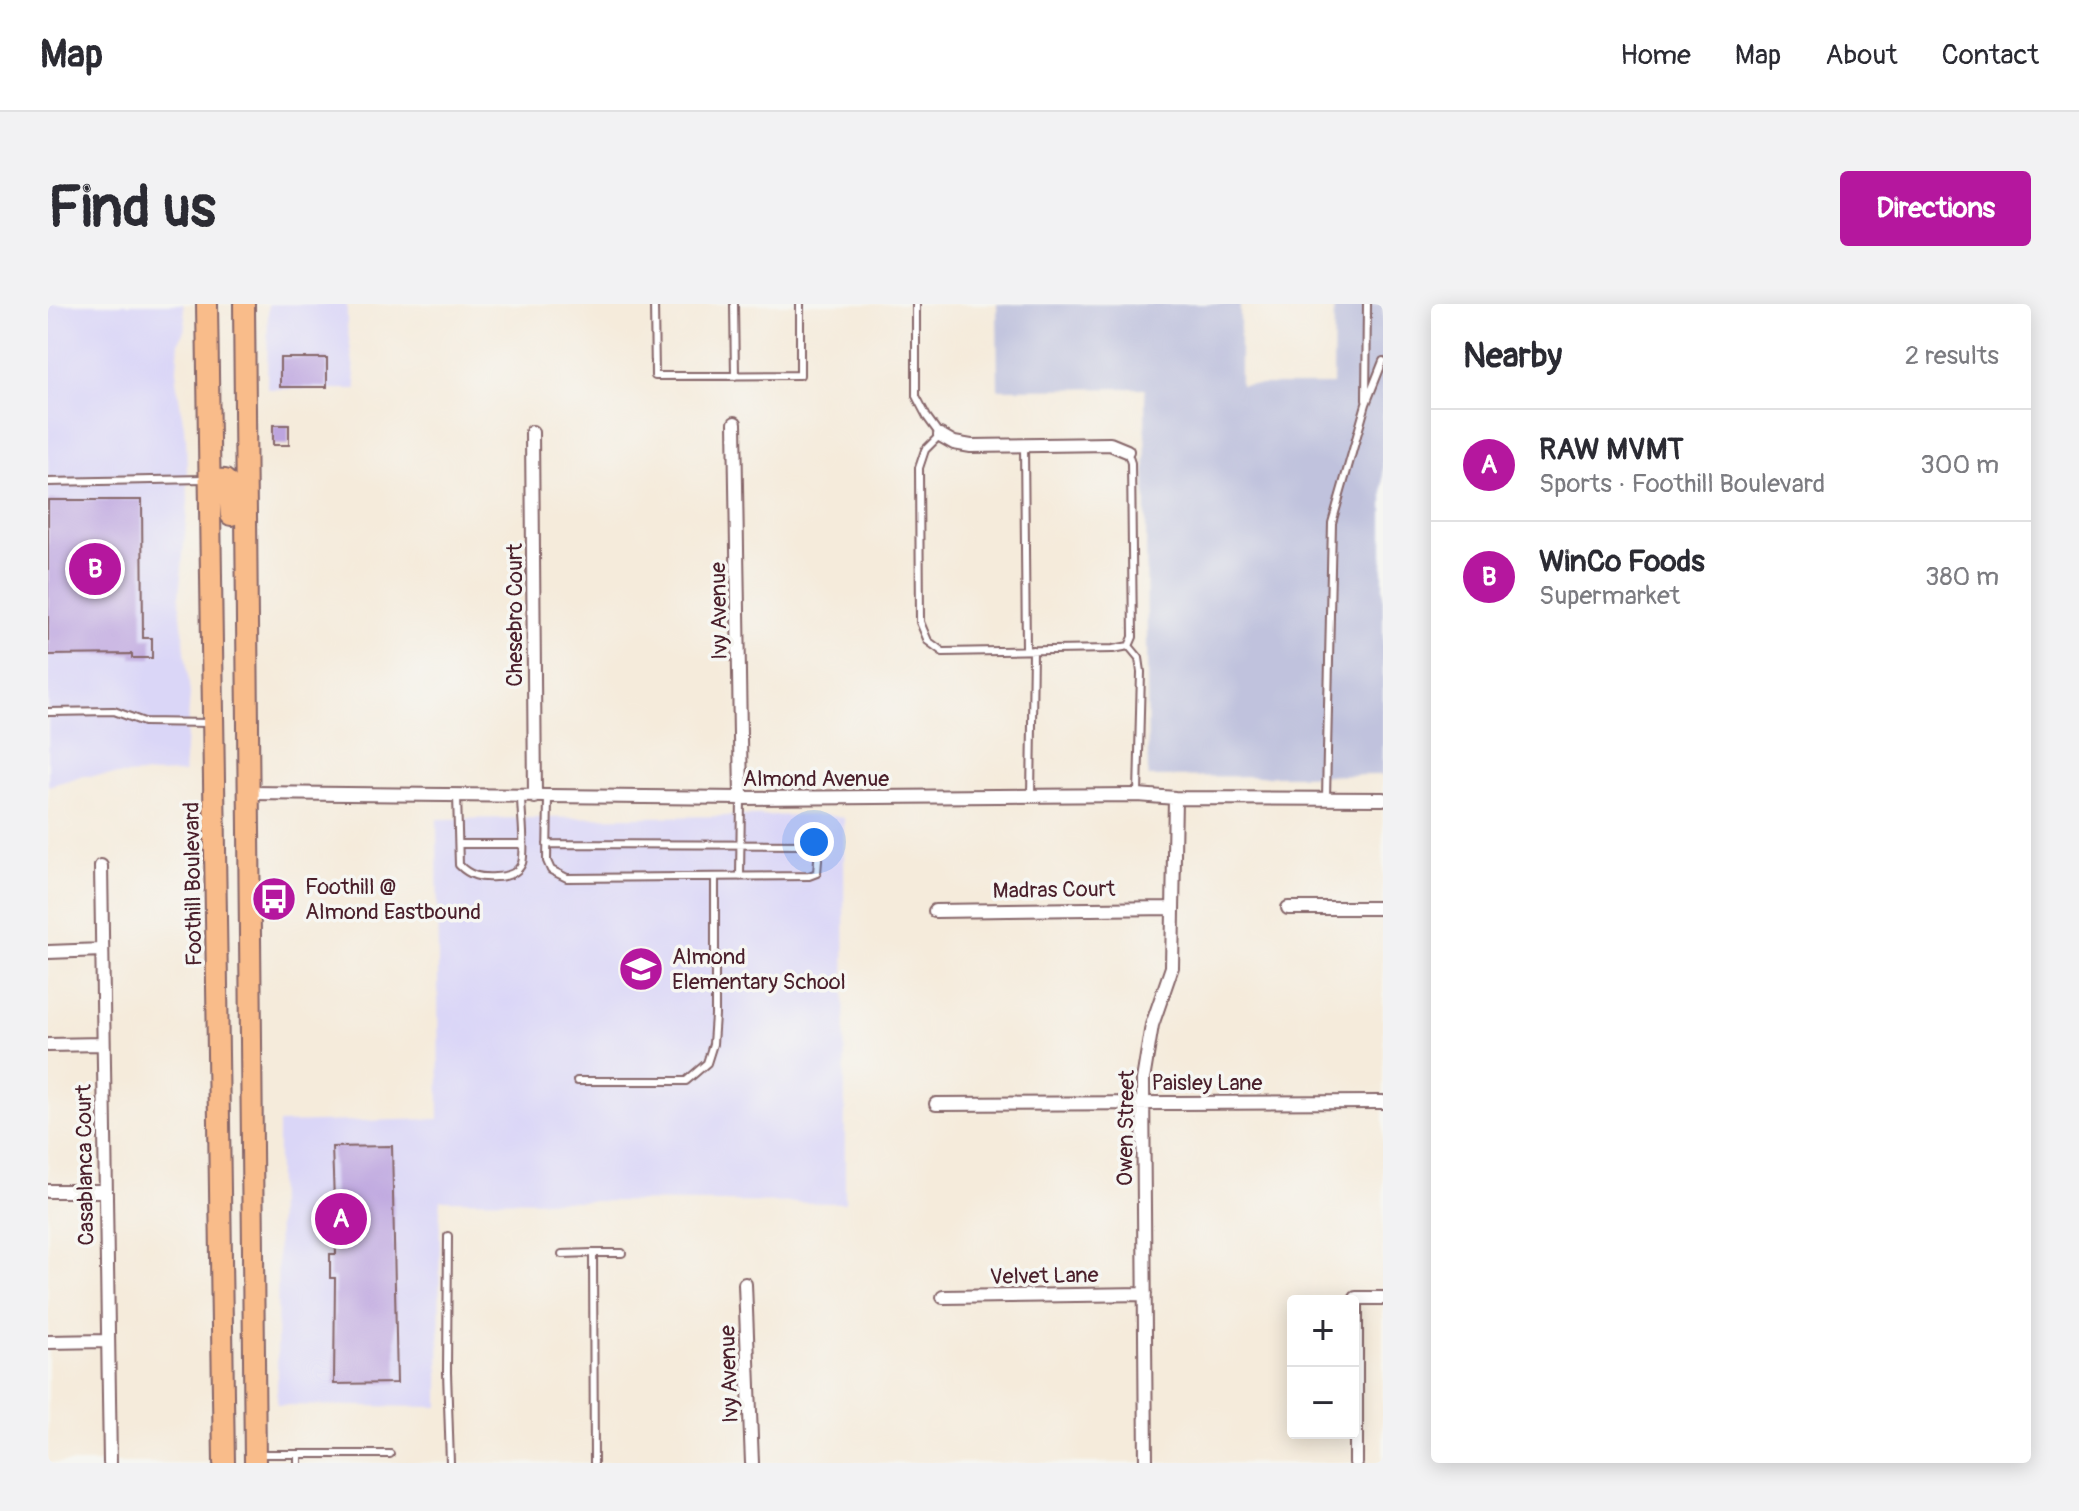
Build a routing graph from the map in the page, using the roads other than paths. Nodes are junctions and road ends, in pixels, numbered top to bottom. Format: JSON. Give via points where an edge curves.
{"nodes":[{"id":1,"x":207,"y":304,"type":"edge"},
{"id":2,"x":244,"y":304,"type":"edge"},
{"id":3,"x":654,"y":304,"type":"edge"},
{"id":4,"x":734,"y":304,"type":"edge"},
{"id":5,"x":800,"y":304,"type":"edge"},
{"id":6,"x":916,"y":304,"type":"edge"},
{"id":7,"x":1367,"y":304,"type":"edge"},
{"id":8,"x":1383,"y":361,"type":"edge"},
{"id":9,"x":735,"y":376,"type":"junction"},
{"id":10,"x":1366,"y":404,"type":"junction"},
{"id":11,"x":735,"y":423,"type":"dead end"},
{"id":12,"x":532,"y":432,"type":"dead end"},
{"id":13,"x":940,"y":435,"type":"junction"},
{"id":14,"x":1024,"y":445,"type":"junction"},
{"id":15,"x":1127,"y":451,"type":"joint"},
{"id":16,"x":212,"y":479,"type":"junction"},
{"id":17,"x":48,"y":482,"type":"edge"},
{"id":18,"x":245,"y":625,"type":"junction"},
{"id":19,"x":1129,"y":646,"type":"junction"},
{"id":20,"x":1029,"y":650,"type":"junction"},
{"id":21,"x":48,"y":712,"type":"edge"},
{"id":22,"x":214,"y":723,"type":"junction"},
{"id":23,"x":248,"y":793,"type":"junction"},
{"id":24,"x":1138,"y":795,"type":"junction"},
{"id":25,"x":457,"y":796,"type":"junction"},
{"id":26,"x":535,"y":797,"type":"junction"},
{"id":27,"x":1031,"y":797,"type":"junction"},
{"id":28,"x":741,"y":798,"type":"junction"},
{"id":29,"x":1175,"y":798,"type":"junction"},
{"id":30,"x":1326,"y":799,"type":"junction"},
{"id":31,"x":1383,"y":799,"type":"edge"},
{"id":32,"x":459,"y":844,"type":"junction"},
{"id":33,"x":522,"y":844,"type":"junction"},
{"id":34,"x":547,"y":844,"type":"junction"},
{"id":35,"x":740,"y":845,"type":"junction"},
{"id":36,"x":101,"y":866,"type":"dead end"},
{"id":37,"x":715,"y":877,"type":"junction"},
{"id":38,"x":740,"y":877,"type":"junction"},
{"id":39,"x":1173,"y":908,"type":"junction"},
{"id":40,"x":1288,"y":908,"type":"dead end"},
{"id":41,"x":1383,"y":908,"type":"edge"},
{"id":42,"x":935,"y":911,"type":"dead end"},
{"id":43,"x":102,"y":950,"type":"junction"},
{"id":44,"x":48,"y":952,"type":"edge"},
{"id":45,"x":103,"y":1044,"type":"junction"},
{"id":46,"x":48,"y":1045,"type":"edge"},
{"id":47,"x":577,"y":1081,"type":"dead end"},
{"id":48,"x":1142,"y":1102,"type":"junction"},
{"id":49,"x":1383,"y":1102,"type":"edge"},
{"id":50,"x":936,"y":1104,"type":"dead end"},
{"id":51,"x":48,"y":1191,"type":"edge"},
{"id":52,"x":104,"y":1191,"type":"junction"},
{"id":53,"x":448,"y":1236,"type":"dead end"},
{"id":54,"x":593,"y":1253,"type":"junction"},
{"id":55,"x":622,"y":1253,"type":"dead end"},
{"id":56,"x":562,"y":1254,"type":"dead end"},
{"id":57,"x":745,"y":1284,"type":"dead end"},
{"id":58,"x":1145,"y":1294,"type":"junction"},
{"id":59,"x":943,"y":1297,"type":"dead end"},
{"id":60,"x":1383,"y":1298,"type":"edge"},
{"id":61,"x":107,"y":1341,"type":"junction"},
{"id":62,"x":48,"y":1342,"type":"edge"},
{"id":63,"x":298,"y":1454,"type":"junction"},
{"id":64,"x":390,"y":1454,"type":"dead end"},
{"id":65,"x":255,"y":1458,"type":"edge"},
{"id":66,"x":110,"y":1463,"type":"edge"},
{"id":67,"x":224,"y":1463,"type":"edge"},
{"id":68,"x":298,"y":1463,"type":"edge"},
{"id":69,"x":450,"y":1463,"type":"edge"},
{"id":70,"x":594,"y":1463,"type":"edge"},
{"id":71,"x":752,"y":1463,"type":"edge"},
{"id":72,"x":1146,"y":1463,"type":"edge"},
{"id":73,"x":1356,"y":1463,"type":"edge"}],
"edges":[{"from":1,"to":16,"type":"main road","name":"Foothill Boulevard"},
{"from":2,"to":18,"type":"main road"},
{"from":3,"to":9,"type":"lane","via":[[655,376]]},
{"from":4,"to":9,"type":"lane"},
{"from":5,"to":9,"type":"lane","via":[[800,375]]},
{"from":6,"to":13,"type":"lane","via":[[916,396]]},
{"from":7,"to":10,"type":"lane"},
{"from":8,"to":10,"type":"lane"},
{"from":10,"to":30,"type":"lane","via":[[1332,523]]},
{"from":11,"to":28,"type":"street","name":"Ivy Avenue"},
{"from":12,"to":26,"type":"street","name":"Chesebro Court"},
{"from":13,"to":14,"type":"street","via":[[971,446]]},
{"from":13,"to":20,"type":"lane","via":[[925,450],[919,468],[920,622],[928,641],[943,652]]},
{"from":14,"to":15,"type":"street","via":[[1110,444]]},
{"from":14,"to":20,"type":"lane"},
{"from":15,"to":19,"type":"lane","via":[[1133,637]]},
{"from":16,"to":17,"type":"lane"},
{"from":16,"to":18,"type":"main road","via":[[225,480],[231,491],[232,589]]},
{"from":16,"to":22,"type":"main road","name":"Foothill Boulevard"},
{"from":18,"to":23,"type":"main road"},
{"from":19,"to":20,"type":"lane"},
{"from":19,"to":24,"type":"lane","via":[[1139,658],[1141,672]]},
{"from":20,"to":27,"type":"lane"},
{"from":21,"to":22,"type":"lane","via":[[114,711],[144,722]]},
{"from":22,"to":67,"type":"main road","name":"Foothill Boulevard"},
{"from":23,"to":25,"type":"street","name":"Almond Avenue"},
{"from":23,"to":65,"type":"main road"},
{"from":24,"to":27,"type":"street","name":"Almond Avenue"},
{"from":24,"to":29,"type":"street","name":"Almond Avenue"},
{"from":25,"to":26,"type":"street","name":"Almond Avenue"},
{"from":25,"to":32,"type":"lane"},
{"from":26,"to":28,"type":"street","name":"Almond Avenue"},
{"from":26,"to":33,"type":"lane"},
{"from":26,"to":34,"type":"lane"},
{"from":27,"to":28,"type":"street","name":"Almond Avenue"},
{"from":28,"to":35,"type":"lane"},
{"from":29,"to":30,"type":"street","name":"Almond Avenue"},
{"from":29,"to":39,"type":"street","name":"Owen Street"},
{"from":30,"to":31,"type":"street","name":"Almond Avenue"},
{"from":32,"to":33,"type":"lane"},
{"from":32,"to":33,"type":"lane","via":[[459,865],[482,878],[513,873],[522,863]]},
{"from":34,"to":35,"type":"lane"},
{"from":34,"to":37,"type":"lane","via":[[551,870],[567,878]]},
{"from":35,"to":38,"type":"lane"},
{"from":35,"to":38,"type":"lane","via":[[814,845],[819,847],[819,859],[817,873],[809,876]]},
{"from":36,"to":43,"type":"street","name":"Casablanca Court"},
{"from":37,"to":38,"type":"lane"},
{"from":37,"to":47,"type":"lane","via":[[715,1015],[707,1063],[686,1081]]},
{"from":39,"to":42,"type":"street","name":"Madras Court"},
{"from":39,"to":48,"type":"street","name":"Owen Street","via":[[1172,967],[1152,1025]]},
{"from":40,"to":41,"type":"street"},
{"from":43,"to":44,"type":"street"},
{"from":43,"to":45,"type":"street","name":"Casablanca Court"},
{"from":45,"to":46,"type":"street"},
{"from":45,"to":52,"type":"street","name":"Casablanca Court"},
{"from":48,"to":49,"type":"street","name":"Paisley Lane"},
{"from":48,"to":50,"type":"street","name":"Paisley Lane"},
{"from":48,"to":58,"type":"street","name":"Owen Street"},
{"from":51,"to":52,"type":"street"},
{"from":52,"to":61,"type":"street","name":"Casablanca Court"},
{"from":53,"to":69,"type":"lane"},
{"from":54,"to":55,"type":"lane"},
{"from":54,"to":56,"type":"lane"},
{"from":54,"to":70,"type":"lane"},
{"from":57,"to":71,"type":"street","name":"Ivy Avenue"},
{"from":58,"to":59,"type":"street","name":"Velvet Lane"},
{"from":58,"to":72,"type":"street","name":"Owen Street"},
{"from":60,"to":73,"type":"street","via":[[1356,1298]]},
{"from":61,"to":62,"type":"street"},
{"from":61,"to":66,"type":"street","name":"Casablanca Court"},
{"from":63,"to":64,"type":"lane"},
{"from":63,"to":65,"type":"lane"},
{"from":63,"to":68,"type":"lane"}]}
